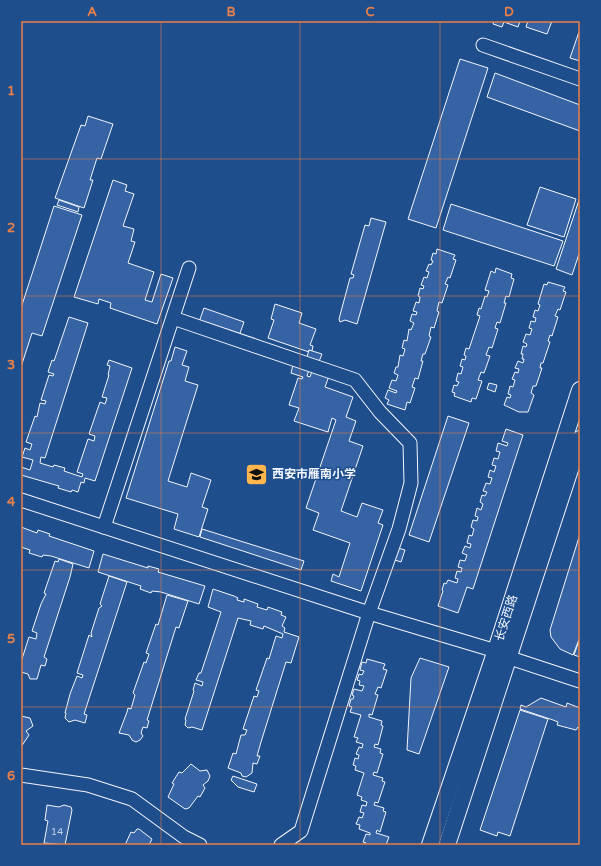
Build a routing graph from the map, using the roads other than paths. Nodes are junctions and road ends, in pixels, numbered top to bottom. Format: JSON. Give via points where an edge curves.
{"nodes":[{"id":1,"x":483,"y":45,"type":"dead end"},
{"id":2,"x":580,"y":79,"type":"edge"},
{"id":3,"x":189,"y":268,"type":"dead end"},
{"id":4,"x":172,"y":318,"type":"junction"},
{"id":5,"x":580,"y":390,"type":"edge"},
{"id":6,"x":580,"y":439,"type":"edge"},
{"id":7,"x":21,"y":500,"type":"edge"},
{"id":8,"x":104,"y":527,"type":"junction"},
{"id":9,"x":369,"y":613,"type":"junction"},
{"id":10,"x":503,"y":654,"type":"junction"},
{"id":11,"x":580,"y":681,"type":"edge"},
{"id":12,"x":21,"y":775,"type":"edge"},
{"id":13,"x":200,"y":845,"type":"edge"},
{"id":14,"x":281,"y":845,"type":"edge"},
{"id":15,"x":430,"y":845,"type":"edge"},
{"id":16,"x":447,"y":845,"type":"edge"}],
"edges":[{"from":1,"to":2,"type":"street"},
{"from":3,"to":4,"type":"street"},
{"from":4,"to":8,"type":"street"},
{"from":4,"to":9,"type":"street","via":[[355,380],[380,412],[410,443],[411,483],[399,529]]},
{"from":5,"to":10,"type":"main road","name":"长安西路"},
{"from":6,"to":10,"type":"main road","name":"长安西路"},
{"from":7,"to":8,"type":"street"},
{"from":8,"to":9,"type":"street"},
{"from":9,"to":10,"type":"street"},
{"from":9,"to":14,"type":"street","via":[[301,831]]},
{"from":10,"to":11,"type":"street"},
{"from":10,"to":15,"type":"main road","name":"长安西路"},
{"from":10,"to":16,"type":"main road","name":"长安西路"},
{"from":12,"to":13,"type":"street","via":[[88,785],[132,799],[184,837]]}]}
